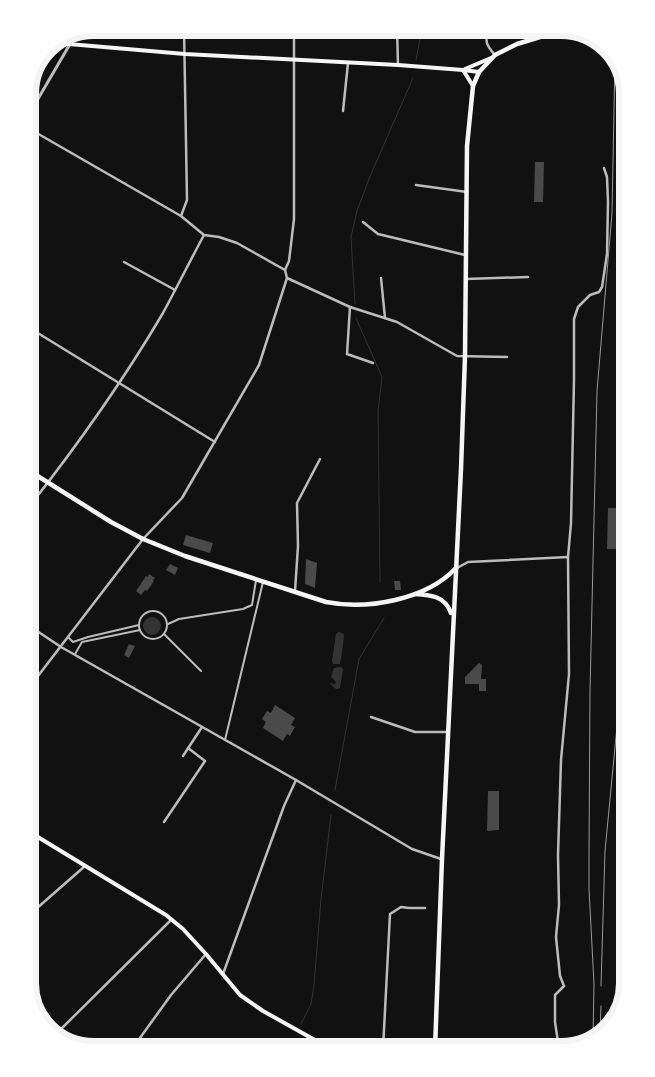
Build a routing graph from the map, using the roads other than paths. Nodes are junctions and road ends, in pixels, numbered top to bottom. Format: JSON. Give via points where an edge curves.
{"nodes":[{"id":1,"x":184,"y":36,"type":"edge"},
{"id":2,"x":294,"y":36,"type":"edge"},
{"id":3,"x":398,"y":36,"type":"edge"},
{"id":4,"x":487,"y":36,"type":"edge"},
{"id":5,"x":543,"y":36,"type":"edge"},
{"id":6,"x":66,"y":44,"type":"edge"},
{"id":7,"x":70,"y":44,"type":"junction"},
{"id":8,"x":185,"y":54,"type":"junction"},
{"id":9,"x":494,"y":56,"type":"junction"},
{"id":10,"x":294,"y":58,"type":"junction"},
{"id":11,"x":349,"y":62,"type":"junction"},
{"id":12,"x":398,"y":65,"type":"junction"},
{"id":13,"x":463,"y":70,"type":"junction"},
{"id":14,"x":479,"y":72,"type":"junction"},
{"id":15,"x":473,"y":86,"type":"junction"},
{"id":16,"x":36,"y":102,"type":"edge"},
{"id":17,"x":343,"y":111,"type":"dead end"},
{"id":18,"x":36,"y":133,"type":"edge"},
{"id":19,"x":604,"y":168,"type":"dead end"},
{"id":20,"x":416,"y":185,"type":"dead end"},
{"id":21,"x":467,"y":192,"type":"junction"},
{"id":22,"x":181,"y":216,"type":"junction"},
{"id":23,"x":363,"y":222,"type":"dead end"},
{"id":24,"x":204,"y":235,"type":"junction"},
{"id":25,"x":466,"y":256,"type":"junction"},
{"id":26,"x":124,"y":262,"type":"dead end"},
{"id":27,"x":285,"y":270,"type":"junction"},
{"id":28,"x":528,"y":277,"type":"dead end"},
{"id":29,"x":286,"y":278,"type":"junction"},
{"id":30,"x":381,"y":278,"type":"dead end"},
{"id":31,"x":466,"y":279,"type":"junction"},
{"id":32,"x":175,"y":290,"type":"junction"},
{"id":33,"x":350,"y":307,"type":"junction"},
{"id":34,"x":385,"y":318,"type":"junction"},
{"id":35,"x":36,"y":332,"type":"edge"},
{"id":36,"x":465,"y":356,"type":"junction"},
{"id":37,"x":507,"y":357,"type":"dead end"},
{"id":38,"x":373,"y":363,"type":"dead end"},
{"id":39,"x":119,"y":382,"type":"junction"},
{"id":40,"x":215,"y":442,"type":"junction"},
{"id":41,"x":320,"y":459,"type":"dead end"},
{"id":42,"x":36,"y":475,"type":"edge"},
{"id":43,"x":48,"y":482,"type":"junction"},
{"id":44,"x":36,"y":498,"type":"edge"},
{"id":45,"x":143,"y":539,"type":"junction"},
{"id":46,"x":568,"y":557,"type":"junction"},
{"id":47,"x":456,"y":568,"type":"junction"},
{"id":48,"x":256,"y":580,"type":"junction"},
{"id":49,"x":263,"y":582,"type":"junction"},
{"id":50,"x":295,"y":593,"type":"junction"},
{"id":51,"x":411,"y":594,"type":"junction"},
{"id":52,"x":452,"y":615,"type":"junction"},
{"id":53,"x":168,"y":624,"type":"junction"},
{"id":54,"x":138,"y":625,"type":"junction"},
{"id":55,"x":36,"y":630,"type":"edge"},
{"id":56,"x":140,"y":630,"type":"junction"},
{"id":57,"x":164,"y":634,"type":"junction"},
{"id":58,"x":68,"y":638,"type":"junction"},
{"id":59,"x":61,"y":646,"type":"junction"},
{"id":60,"x":75,"y":654,"type":"junction"},
{"id":61,"x":202,"y":671,"type":"dead end"},
{"id":62,"x":36,"y":679,"type":"edge"},
{"id":63,"x":371,"y":716,"type":"dead end"},
{"id":64,"x":202,"y":727,"type":"junction"},
{"id":65,"x":447,"y":732,"type":"junction"},
{"id":66,"x":225,"y":740,"type":"junction"},
{"id":67,"x":188,"y":748,"type":"junction"},
{"id":68,"x":183,"y":756,"type":"dead end"},
{"id":69,"x":296,"y":780,"type":"junction"},
{"id":70,"x":164,"y":822,"type":"dead end"},
{"id":71,"x":36,"y":835,"type":"edge"},
{"id":72,"x":442,"y":859,"type":"junction"},
{"id":73,"x":86,"y":866,"type":"junction"},
{"id":74,"x":425,"y":908,"type":"dead end"},
{"id":75,"x":36,"y":909,"type":"edge"},
{"id":76,"x":171,"y":920,"type":"junction"},
{"id":77,"x":206,"y":954,"type":"junction"},
{"id":78,"x":222,"y":974,"type":"junction"},
{"id":79,"x":60,"y":1030,"type":"edge"},
{"id":80,"x":139,"y":1041,"type":"edge"},
{"id":81,"x":317,"y":1041,"type":"edge"},
{"id":82,"x":383,"y":1041,"type":"edge"},
{"id":83,"x":435,"y":1041,"type":"edge"},
{"id":84,"x":558,"y":1041,"type":"edge"}],
"edges":[{"from":1,"to":8,"type":"street"},
{"from":2,"to":10,"type":"street"},
{"from":3,"to":12,"type":"street"},
{"from":4,"to":9,"type":"street"},
{"from":5,"to":9,"type":"main road"},
{"from":6,"to":7,"type":"main road"},
{"from":7,"to":8,"type":"main road"},
{"from":7,"to":16,"type":"street"},
{"from":8,"to":10,"type":"main road"},
{"from":8,"to":22,"type":"street","via":[[187,200]]},
{"from":9,"to":13,"type":"main road"},
{"from":9,"to":14,"type":"main road"},
{"from":10,"to":11,"type":"main road"},
{"from":10,"to":27,"type":"street","via":[[294,219]]},
{"from":11,"to":12,"type":"main road"},
{"from":11,"to":17,"type":"street"},
{"from":12,"to":13,"type":"main road"},
{"from":13,"to":14,"type":"main road"},
{"from":13,"to":15,"type":"main road"},
{"from":14,"to":15,"type":"main road"},
{"from":15,"to":21,"type":"main road","via":[[467,146]]},
{"from":18,"to":22,"type":"street"},
{"from":19,"to":46,"type":"street","via":[[608,202],[607,254],[602,287],[578,308],[574,319]]},
{"from":20,"to":21,"type":"street"},
{"from":21,"to":25,"type":"main road"},
{"from":22,"to":24,"type":"street"},
{"from":23,"to":25,"type":"street","via":[[378,234]]},
{"from":24,"to":27,"type":"street","via":[[237,243]]},
{"from":24,"to":32,"type":"street"},
{"from":25,"to":31,"type":"main road"},
{"from":26,"to":32,"type":"street"},
{"from":27,"to":29,"type":"street"},
{"from":28,"to":31,"type":"street"},
{"from":29,"to":33,"type":"street"},
{"from":29,"to":40,"type":"street","via":[[260,366]]},
{"from":30,"to":34,"type":"street"},
{"from":31,"to":36,"type":"main road"},
{"from":32,"to":39,"type":"street"},
{"from":33,"to":34,"type":"street"},
{"from":33,"to":38,"type":"street","via":[[347,354]]},
{"from":34,"to":36,"type":"street","via":[[458,356]]},
{"from":35,"to":39,"type":"street"},
{"from":36,"to":37,"type":"street"},
{"from":36,"to":47,"type":"main road"},
{"from":39,"to":40,"type":"street"},
{"from":39,"to":43,"type":"street"},
{"from":40,"to":45,"type":"street","via":[[182,498]]},
{"from":41,"to":50,"type":"street","via":[[297,503]]},
{"from":42,"to":43,"type":"main road"},
{"from":43,"to":44,"type":"street"},
{"from":43,"to":45,"type":"main road"},
{"from":45,"to":48,"type":"main road"},
{"from":45,"to":58,"type":"street"},
{"from":46,"to":47,"type":"street","via":[[468,562]]},
{"from":46,"to":84,"type":"street","via":[[569,674],[561,760],[556,937],[564,986],[555,995],[554,1004]]},
{"from":47,"to":51,"type":"main road","via":[[442,581]]},
{"from":47,"to":52,"type":"main road"},
{"from":48,"to":49,"type":"main road"},
{"from":48,"to":53,"type":"street","via":[[252,605],[244,609],[179,619]]},
{"from":49,"to":50,"type":"main road"},
{"from":49,"to":66,"type":"street"},
{"from":50,"to":51,"type":"main road","via":[[349,605],[371,604]]},
{"from":51,"to":52,"type":"main road","via":[[440,598],[449,606]]},
{"from":52,"to":65,"type":"main road"},
{"from":53,"to":54,"type":"street","via":[[166,617],[153,610],[146,612]]},
{"from":53,"to":57,"type":"street"},
{"from":54,"to":56,"type":"street"},
{"from":54,"to":58,"type":"street","via":[[74,642]]},
{"from":55,"to":59,"type":"street"},
{"from":56,"to":57,"type":"street","via":[[146,638],[154,639]]},
{"from":56,"to":60,"type":"street","via":[[82,642]]},
{"from":57,"to":61,"type":"street"},
{"from":58,"to":59,"type":"street"},
{"from":59,"to":60,"type":"street"},
{"from":59,"to":62,"type":"street"},
{"from":60,"to":64,"type":"street"},
{"from":63,"to":65,"type":"street","via":[[415,732]]},
{"from":64,"to":66,"type":"street"},
{"from":64,"to":67,"type":"street"},
{"from":65,"to":72,"type":"main road"},
{"from":66,"to":69,"type":"street"},
{"from":67,"to":68,"type":"street"},
{"from":67,"to":70,"type":"street","via":[[205,760]]},
{"from":69,"to":72,"type":"street","via":[[412,849]]},
{"from":69,"to":78,"type":"street"},
{"from":71,"to":73,"type":"main road"},
{"from":72,"to":83,"type":"main road"},
{"from":73,"to":75,"type":"street"},
{"from":73,"to":76,"type":"main road"},
{"from":74,"to":82,"type":"street","via":[[401,907],[390,914]]},
{"from":76,"to":77,"type":"main road"},
{"from":76,"to":79,"type":"street"},
{"from":77,"to":78,"type":"main road"},
{"from":77,"to":80,"type":"street","via":[[171,995]]},
{"from":78,"to":81,"type":"main road","via":[[240,995]]}]}
